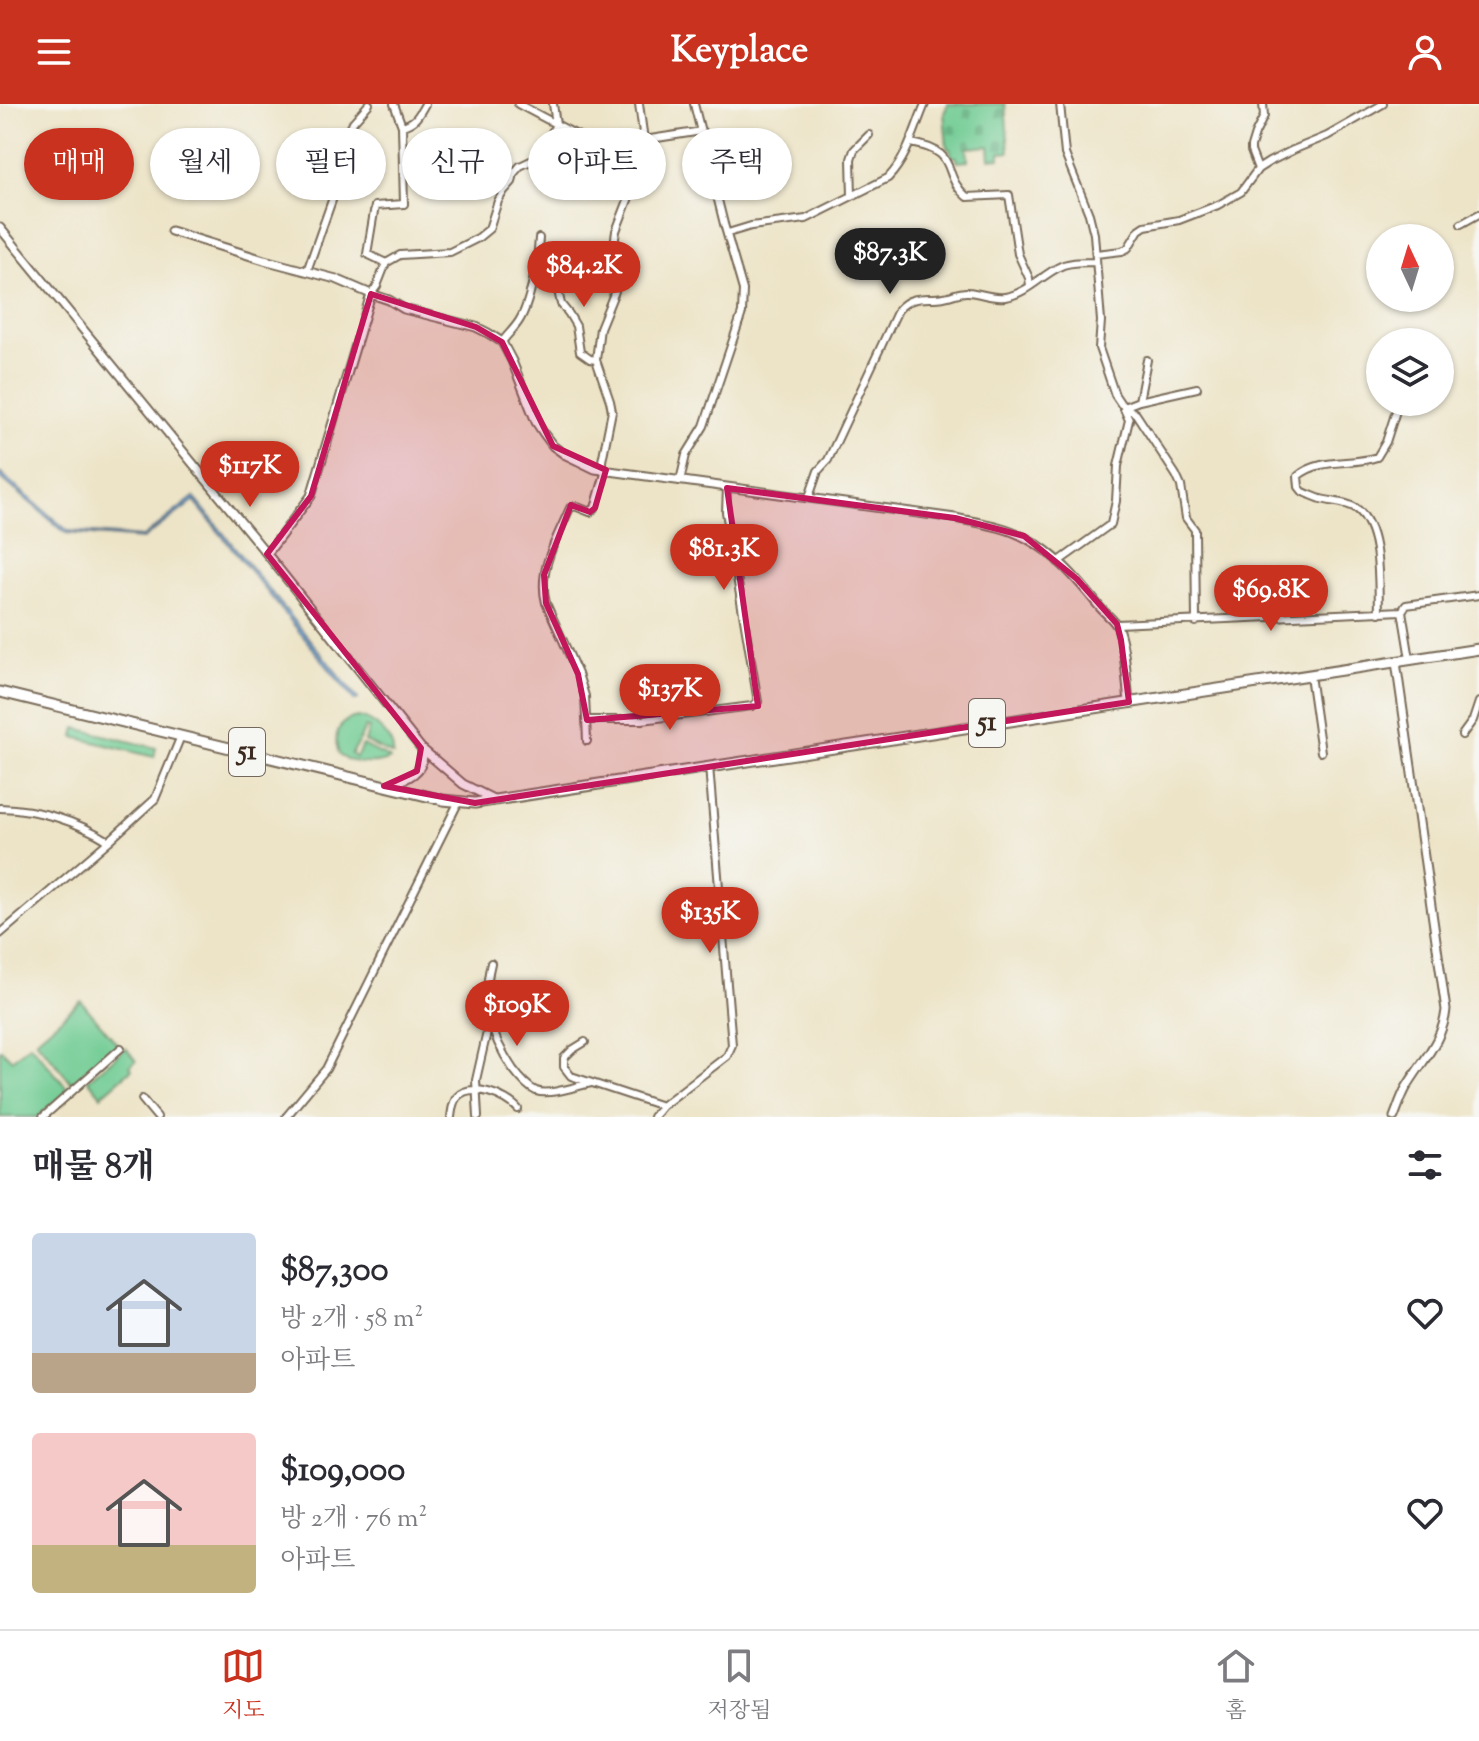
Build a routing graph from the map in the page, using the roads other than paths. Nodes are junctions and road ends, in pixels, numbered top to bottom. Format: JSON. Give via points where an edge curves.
{"nodes":[{"id":1,"x":369,"y":104,"type":"edge"},
{"id":2,"x":394,"y":104,"type":"edge"},
{"id":3,"x":425,"y":104,"type":"edge"},
{"id":4,"x":518,"y":104,"type":"edge"},
{"id":5,"x":553,"y":104,"type":"edge"},
{"id":6,"x":639,"y":104,"type":"edge"},
{"id":7,"x":925,"y":104,"type":"edge"},
{"id":8,"x":1060,"y":104,"type":"edge"},
{"id":9,"x":1263,"y":104,"type":"edge"},
{"id":10,"x":1383,"y":104,"type":"edge"},
{"id":11,"x":696,"y":106,"type":"edge"},
{"id":12,"x":556,"y":124,"type":"junction"},
{"id":13,"x":402,"y":126,"type":"junction"},
{"id":14,"x":564,"y":128,"type":"edge"},
{"id":15,"x":642,"y":128,"type":"edge"},
{"id":16,"x":701,"y":128,"type":"edge"},
{"id":17,"x":869,"y":135,"type":"dead end"},
{"id":18,"x":911,"y":143,"type":"junction"},
{"id":19,"x":1258,"y":169,"type":"junction"},
{"id":20,"x":852,"y":196,"type":"junction"},
{"id":21,"x":628,"y":200,"type":"edge"},
{"id":22,"x":718,"y":200,"type":"edge"},
{"id":23,"x":1479,"y":214,"type":"edge"},
{"id":24,"x":1461,"y":224,"type":"dead end"},
{"id":25,"x":0,"y":228,"type":"edge"},
{"id":26,"x":171,"y":231,"type":"dead end"},
{"id":27,"x":728,"y":233,"type":"junction"},
{"id":28,"x":539,"y":238,"type":"dead end"},
{"id":29,"x":1096,"y":254,"type":"junction"},
{"id":30,"x":1096,"y":262,"type":"junction"},
{"id":31,"x":386,"y":263,"type":"junction"},
{"id":32,"x":566,"y":270,"type":"dead end"},
{"id":33,"x":307,"y":271,"type":"junction"},
{"id":34,"x":1030,"y":286,"type":"junction"},
{"id":35,"x":371,"y":294,"type":"junction"},
{"id":36,"x":502,"y":342,"type":"junction"},
{"id":37,"x":596,"y":360,"type":"junction"},
{"id":38,"x":1147,"y":360,"type":"dead end"},
{"id":39,"x":1197,"y":388,"type":"dead end"},
{"id":40,"x":1139,"y":401,"type":"junction"},
{"id":41,"x":1126,"y":406,"type":"junction"},
{"id":42,"x":1394,"y":416,"type":"edge"},
{"id":43,"x":606,"y":470,"type":"junction"},
{"id":44,"x":680,"y":481,"type":"junction"},
{"id":45,"x":727,"y":488,"type":"junction"},
{"id":46,"x":809,"y":497,"type":"junction"},
{"id":47,"x":267,"y":554,"type":"junction"},
{"id":48,"x":1058,"y":562,"type":"junction"},
{"id":49,"x":1479,"y":595,"type":"edge"},
{"id":50,"x":1402,"y":611,"type":"junction"},
{"id":51,"x":1379,"y":613,"type":"junction"},
{"id":52,"x":1196,"y":622,"type":"junction"},
{"id":53,"x":1117,"y":624,"type":"junction"},
{"id":54,"x":1479,"y":649,"type":"edge"},
{"id":55,"x":1410,"y":659,"type":"junction"},
{"id":56,"x":1396,"y":662,"type":"junction"},
{"id":57,"x":1310,"y":675,"type":"junction"},
{"id":58,"x":0,"y":692,"type":"edge"},
{"id":59,"x":1129,"y":702,"type":"junction"},
{"id":60,"x":1479,"y":702,"type":"edge"},
{"id":61,"x":587,"y":720,"type":"junction"},
{"id":62,"x":1462,"y":735,"type":"dead end"},
{"id":63,"x":181,"y":736,"type":"junction"},
{"id":64,"x":587,"y":741,"type":"dead end"},
{"id":65,"x":421,"y":748,"type":"junction"},
{"id":66,"x":1321,"y":752,"type":"dead end"},
{"id":67,"x":709,"y":766,"type":"junction"},
{"id":68,"x":384,"y":786,"type":"junction"},
{"id":69,"x":495,"y":800,"type":"junction"},
{"id":70,"x":458,"y":803,"type":"junction"},
{"id":71,"x":0,"y":808,"type":"edge"},
{"id":72,"x":109,"y":841,"type":"junction"},
{"id":73,"x":0,"y":934,"type":"edge"},
{"id":74,"x":491,"y":963,"type":"dead end"},
{"id":75,"x":490,"y":1026,"type":"junction"},
{"id":76,"x":585,"y":1042,"type":"dead end"},
{"id":77,"x":121,"y":1048,"type":"dead end"},
{"id":78,"x":591,"y":1083,"type":"junction"},
{"id":79,"x":475,"y":1090,"type":"junction"},
{"id":80,"x":142,"y":1099,"type":"dead end"},
{"id":81,"x":662,"y":1106,"type":"junction"},
{"id":82,"x":518,"y":1109,"type":"dead end"},
{"id":83,"x":43,"y":1117,"type":"edge"},
{"id":84,"x":157,"y":1117,"type":"edge"},
{"id":85,"x":286,"y":1117,"type":"edge"},
{"id":86,"x":451,"y":1117,"type":"edge"},
{"id":87,"x":478,"y":1117,"type":"edge"},
{"id":88,"x":653,"y":1117,"type":"edge"},
{"id":89,"x":1394,"y":1117,"type":"edge"}],
"edges":[{"from":1,"to":33,"type":"street","via":[[346,137],[336,189]]},
{"from":2,"to":13,"type":"street"},
{"from":3,"to":13,"type":"street","via":[[411,124]]},
{"from":4,"to":12,"type":"street"},
{"from":5,"to":12,"type":"street"},
{"from":6,"to":15,"type":"street"},
{"from":7,"to":18,"type":"street"},
{"from":8,"to":29,"type":"street","via":[[1065,154],[1092,225]]},
{"from":9,"to":19,"type":"street","via":[[1264,116],[1251,147]]},
{"from":10,"to":19,"type":"street"},
{"from":11,"to":16,"type":"street"},
{"from":12,"to":14,"type":"street"},
{"from":12,"to":31,"type":"street","via":[[537,158],[514,173],[489,229],[478,238],[450,252],[400,255]]},
{"from":13,"to":31,"type":"street","via":[[404,204],[375,206],[367,254]]},
{"from":17,"to":20,"type":"street","via":[[851,159]]},
{"from":18,"to":20,"type":"street","via":[[888,178]]},
{"from":18,"to":34,"type":"street","via":[[943,155],[967,197],[1009,195],[1018,254]]},
{"from":19,"to":29,"type":"street","via":[[1241,192],[1218,205],[1145,226],[1128,248]]},
{"from":20,"to":27,"type":"street","via":[[806,219]]},
{"from":21,"to":37,"type":"street","via":[[616,231],[615,291],[600,328]]},
{"from":22,"to":27,"type":"street"},
{"from":23,"to":24,"type":"street"},
{"from":25,"to":47,"type":"street"},
{"from":26,"to":33,"type":"street"},
{"from":27,"to":44,"type":"street","via":[[743,290],[742,313]]},
{"from":28,"to":36,"type":"street","via":[[523,311]]},
{"from":29,"to":30,"type":"street"},
{"from":30,"to":34,"type":"street","via":[[1062,264]]},
{"from":30,"to":41,"type":"street","via":[[1099,348],[1115,395]]},
{"from":31,"to":35,"type":"street"},
{"from":32,"to":37,"type":"street","via":[[561,304],[576,326],[580,352]]},
{"from":33,"to":35,"type":"street"},
{"from":34,"to":46,"type":"street","via":[[1008,297],[962,292],[904,303]]},
{"from":35,"to":36,"type":"street","via":[[404,309],[476,327]]},
{"from":35,"to":47,"type":"street","via":[[311,496]]},
{"from":36,"to":43,"type":"street","via":[[536,422],[553,446],[587,466]]},
{"from":37,"to":43,"type":"street","via":[[612,411],[602,461]]},
{"from":38,"to":40,"type":"street"},
{"from":39,"to":40,"type":"street"},
{"from":40,"to":41,"type":"street"},
{"from":41,"to":48,"type":"street","via":[[1129,420],[1111,524]]},
{"from":41,"to":52,"type":"street","via":[[1181,486],[1186,518],[1195,530]]},
{"from":42,"to":51,"type":"street","via":[[1377,457],[1306,469],[1297,481],[1303,492],[1350,505],[1364,519],[1376,541]]},
{"from":43,"to":44,"type":"street"},
{"from":43,"to":61,"type":"street","via":[[595,508],[570,508],[544,575],[543,593],[578,674]]},
{"from":44,"to":45,"type":"street"},
{"from":45,"to":46,"type":"street"},
{"from":45,"to":61,"type":"street","via":[[726,512],[758,702],[642,720]]},
{"from":46,"to":48,"type":"street","via":[[993,525],[1024,536]]},
{"from":47,"to":65,"type":"street"},
{"from":48,"to":53,"type":"street"},
{"from":49,"to":50,"type":"street","via":[[1406,605]]},
{"from":50,"to":51,"type":"street"},
{"from":50,"to":55,"type":"street"},
{"from":51,"to":52,"type":"street"},
{"from":52,"to":53,"type":"street"},
{"from":53,"to":59,"type":"street"},
{"from":54,"to":55,"type":"main road","number":"51"},
{"from":55,"to":56,"type":"main road","number":"51"},
{"from":56,"to":57,"type":"main road","number":"51"},
{"from":56,"to":89,"type":"street","via":[[1446,1010],[1445,1025]]},
{"from":57,"to":59,"type":"main road","number":"51"},
{"from":57,"to":66,"type":"street"},
{"from":58,"to":63,"type":"main road","number":"51"},
{"from":59,"to":67,"type":"main road","number":"51"},
{"from":60,"to":62,"type":"street"},
{"from":61,"to":64,"type":"street"},
{"from":63,"to":68,"type":"main road","number":"51"},
{"from":63,"to":72,"type":"street","via":[[155,799]]},
{"from":65,"to":68,"type":"street","via":[[417,771]]},
{"from":65,"to":69,"type":"street","via":[[463,784]]},
{"from":67,"to":69,"type":"main road","number":"51"},
{"from":67,"to":81,"type":"street","via":[[732,1045],[727,1056]]},
{"from":68,"to":70,"type":"main road","number":"51"},
{"from":69,"to":70,"type":"main road","number":"51"},
{"from":70,"to":85,"type":"street","via":[[326,1069]]},
{"from":71,"to":72,"type":"street","via":[[36,812]]},
{"from":72,"to":73,"type":"street"},
{"from":74,"to":75,"type":"street"},
{"from":75,"to":78,"type":"street","via":[[503,1054],[531,1088],[543,1092]]},
{"from":75,"to":79,"type":"street"},
{"from":76,"to":78,"type":"street","via":[[564,1058],[564,1067],[571,1076]]},
{"from":77,"to":83,"type":"street"},
{"from":78,"to":81,"type":"street"},
{"from":79,"to":82,"type":"street","via":[[510,1101]]},
{"from":79,"to":86,"type":"street","via":[[458,1096]]},
{"from":79,"to":87,"type":"street"},
{"from":80,"to":84,"type":"street"},
{"from":81,"to":88,"type":"street"}]}
